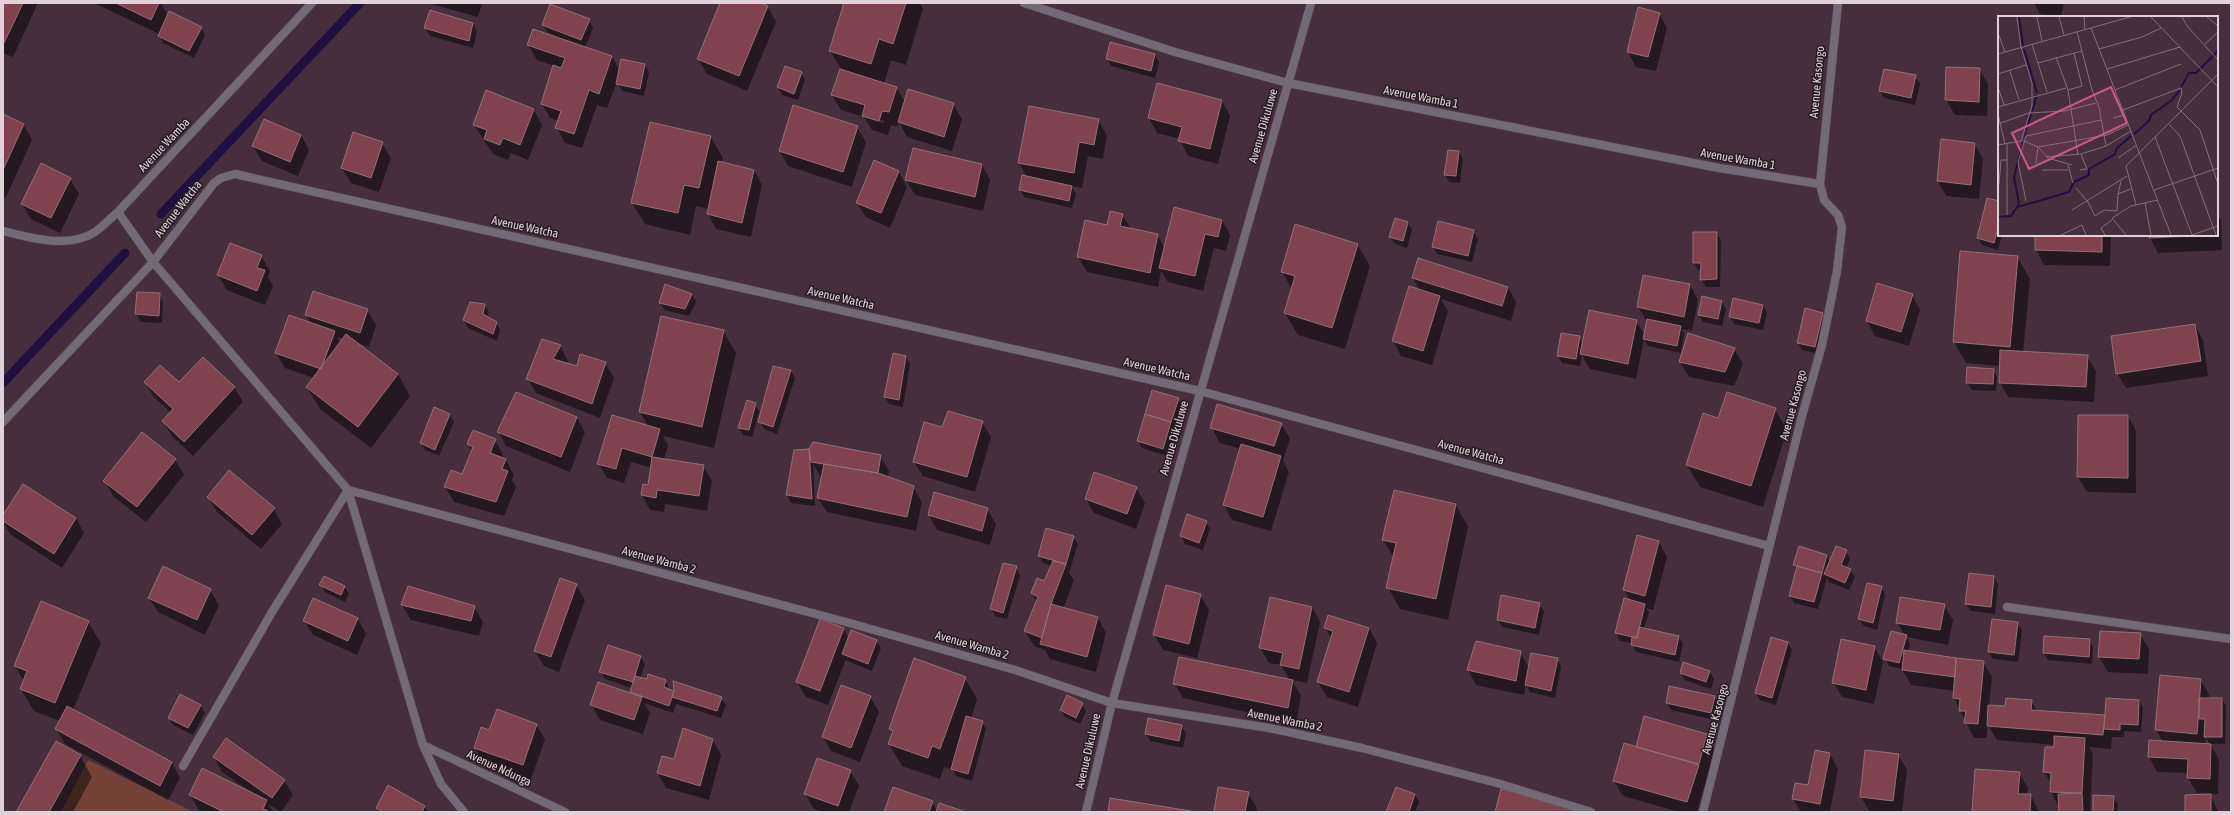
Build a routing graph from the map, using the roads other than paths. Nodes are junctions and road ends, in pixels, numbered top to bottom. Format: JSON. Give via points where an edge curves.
{"nodes":[{"id":1,"x":312,"y":3,"type":"edge"},
{"id":2,"x":1024,"y":3,"type":"edge"},
{"id":3,"x":1311,"y":3,"type":"edge"},
{"id":4,"x":1838,"y":3,"type":"edge"},
{"id":5,"x":1288,"y":83,"type":"junction"},
{"id":6,"x":1820,"y":184,"type":"junction"},
{"id":7,"x":118,"y":212,"type":"junction"},
{"id":8,"x":3,"y":231,"type":"edge"},
{"id":9,"x":153,"y":262,"type":"junction"},
{"id":10,"x":1200,"y":391,"type":"junction"},
{"id":11,"x":3,"y":422,"type":"edge"},
{"id":12,"x":348,"y":490,"type":"junction"},
{"id":13,"x":1770,"y":546,"type":"junction"},
{"id":14,"x":2007,"y":606,"type":"dead end"},
{"id":15,"x":2231,"y":638,"type":"edge"},
{"id":16,"x":1112,"y":703,"type":"junction"},
{"id":17,"x":423,"y":745,"type":"junction"},
{"id":18,"x":183,"y":766,"type":"dead end"},
{"id":19,"x":464,"y":812,"type":"edge"},
{"id":20,"x":564,"y":812,"type":"edge"},
{"id":21,"x":1086,"y":812,"type":"edge"},
{"id":22,"x":1590,"y":812,"type":"edge"},
{"id":23,"x":1703,"y":812,"type":"edge"}],
"edges":[{"from":1,"to":7,"type":"street","name":"Avenue Wamba"},
{"from":2,"to":5,"type":"street","name":"Avenue Wamba 1","via":[[1175,52]]},
{"from":3,"to":5,"type":"street","name":"Avenue Dikuluwe"},
{"from":4,"to":6,"type":"street","name":"Avenue Kasongo"},
{"from":5,"to":6,"type":"street","name":"Avenue Wamba 1","via":[[1719,168]]},
{"from":5,"to":10,"type":"street","name":"Avenue Dikuluwe"},
{"from":6,"to":13,"type":"street","name":"Avenue Kasongo","via":[[1824,200],[1838,215],[1842,227],[1837,272],[1822,345]]},
{"from":7,"to":8,"type":"street","name":"Avenue Wamba","via":[[94,232],[70,240],[25,237]]},
{"from":7,"to":9,"type":"street"},
{"from":9,"to":10,"type":"street","name":"Avenue Watcha","via":[[214,183],[235,174]]},
{"from":9,"to":11,"type":"street","name":"Avenue Watcha"},
{"from":9,"to":12,"type":"street"},
{"from":10,"to":13,"type":"street","name":"Avenue Watcha"},
{"from":10,"to":16,"type":"street","name":"Avenue Dikuluwe"},
{"from":12,"to":16,"type":"street","name":"Avenue Wamba 2","via":[[846,622],[1015,670]]},
{"from":12,"to":17,"type":"street"},
{"from":12,"to":18,"type":"street","via":[[272,612]]},
{"from":13,"to":23,"type":"street","name":"Avenue Kasongo"},
{"from":14,"to":15,"type":"street"},
{"from":16,"to":21,"type":"street","name":"Avenue Dikuluwe"},
{"from":16,"to":22,"type":"street","name":"Avenue Wamba 2","via":[[1269,728],[1362,748],[1497,783]]},
{"from":17,"to":19,"type":"street","via":[[441,784]]},
{"from":17,"to":20,"type":"street","name":"Avenue Ndunga"}]}
